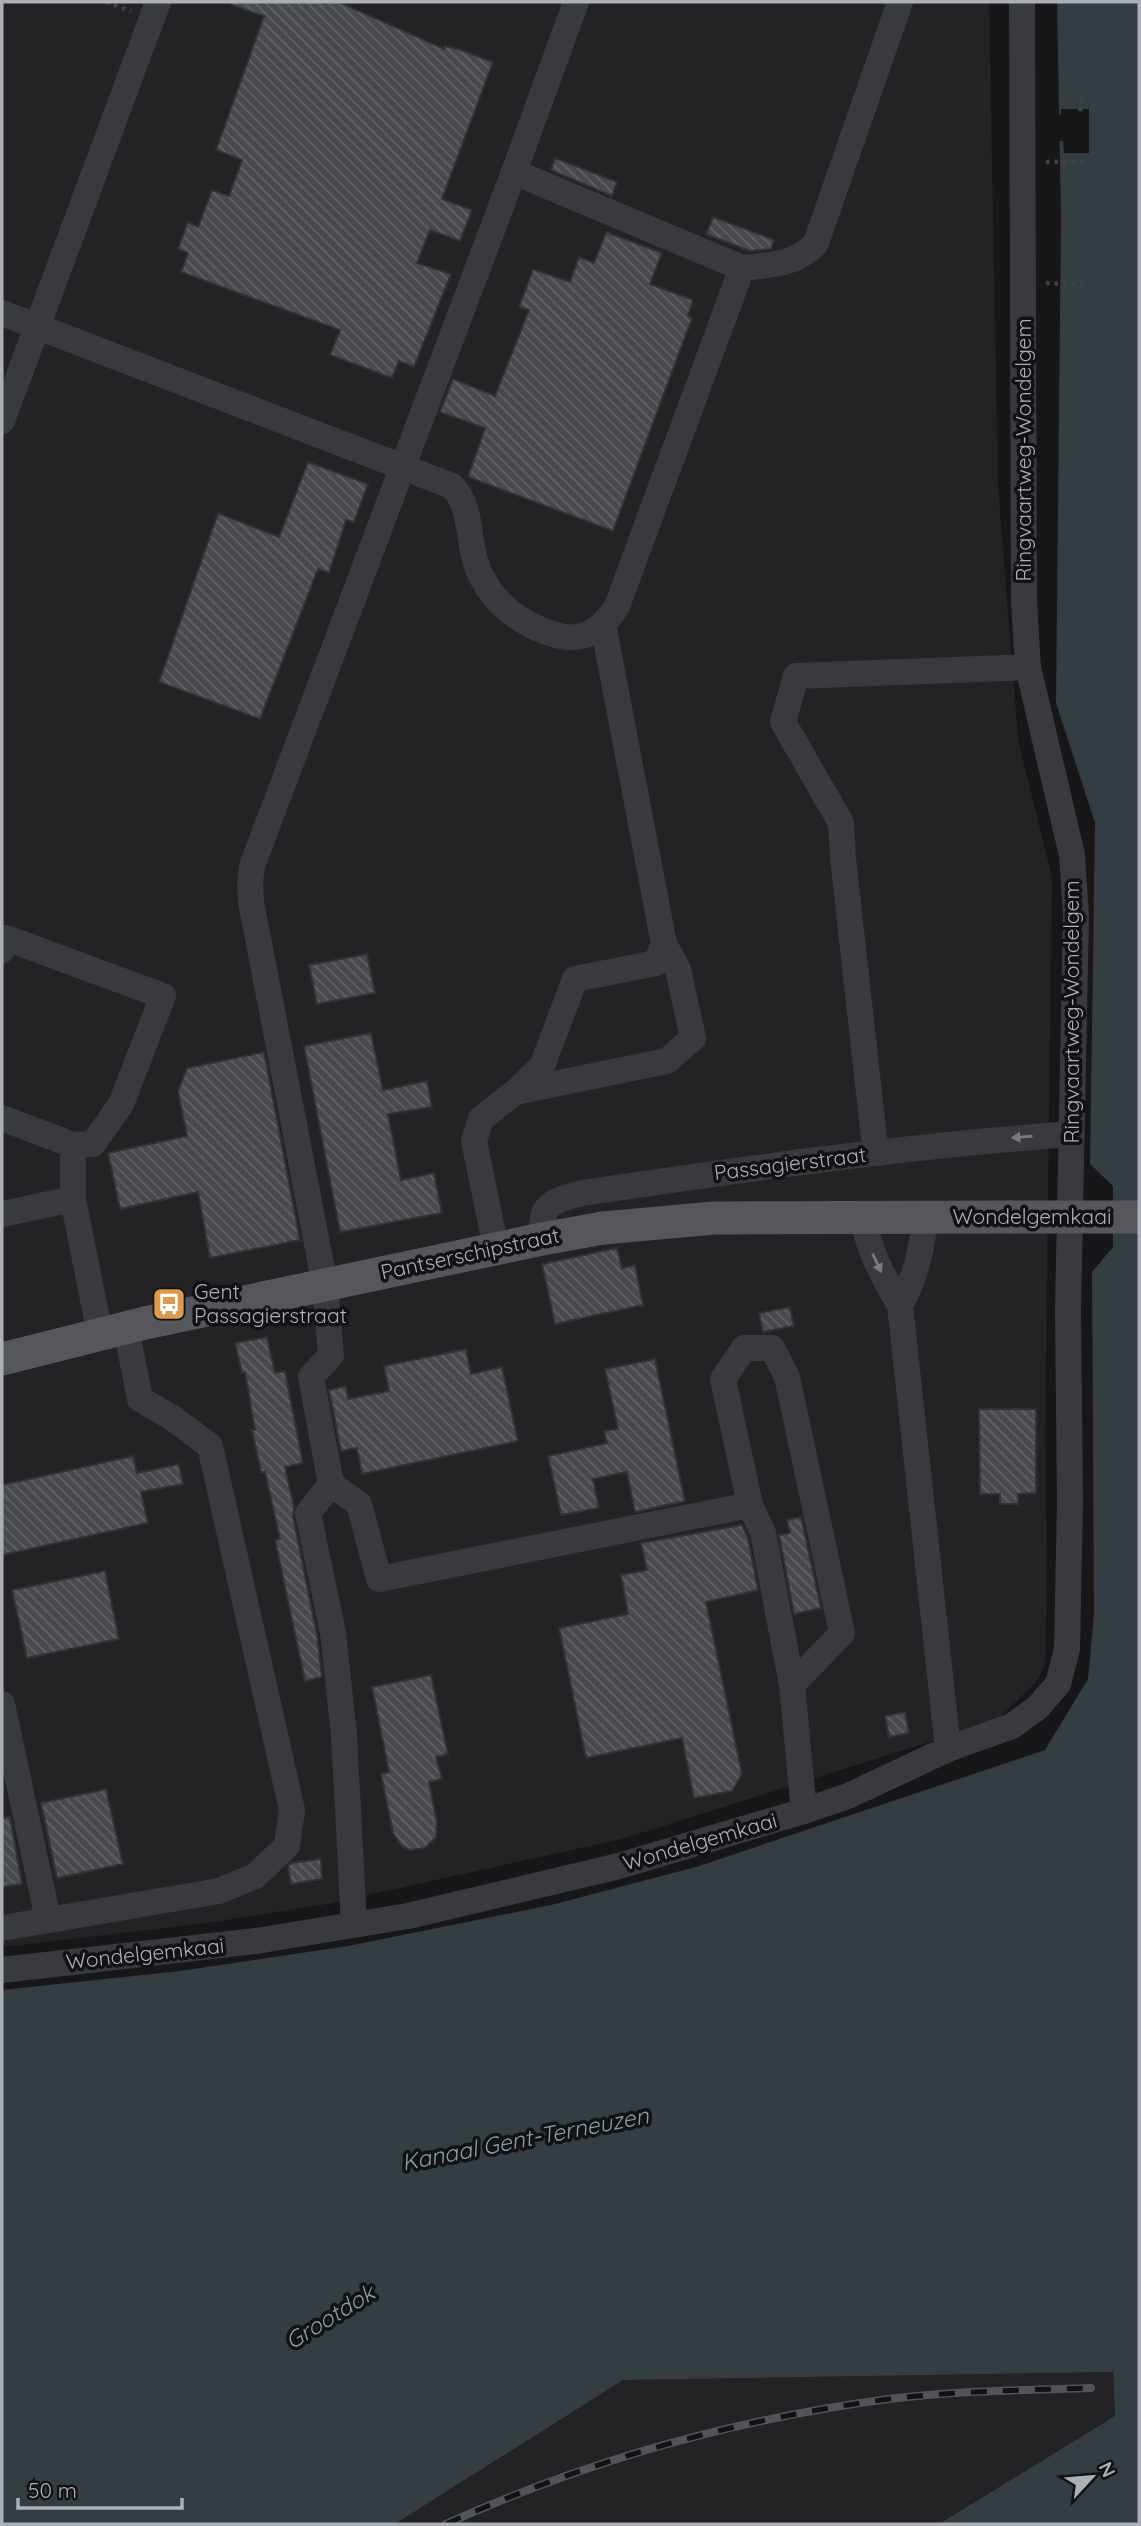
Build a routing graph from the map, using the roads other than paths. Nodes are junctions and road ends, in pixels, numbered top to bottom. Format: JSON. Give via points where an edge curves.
{"nodes":[{"id":1,"x":158,"y":2,"type":"edge"},
{"id":2,"x":576,"y":2,"type":"edge"},
{"id":3,"x":900,"y":2,"type":"edge"},
{"id":4,"x":1022,"y":2,"type":"edge"},
{"id":5,"x":514,"y":172,"type":"junction"},
{"id":6,"x":742,"y":268,"type":"junction"},
{"id":7,"x":2,"y":313,"type":"edge"},
{"id":8,"x":37,"y":327,"type":"junction"},
{"id":9,"x":2,"y":421,"type":"edge"},
{"id":10,"x":403,"y":467,"type":"junction"},
{"id":11,"x":603,"y":624,"type":"junction"},
{"id":12,"x":1028,"y":667,"type":"junction"},
{"id":13,"x":664,"y":944,"type":"junction"},
{"id":14,"x":2,"y":950,"type":"edge"},
{"id":15,"x":515,"y":1092,"type":"junction"},
{"id":16,"x":2,"y":1118,"type":"edge"},
{"id":17,"x":1071,"y":1133,"type":"junction"},
{"id":18,"x":73,"y":1145,"type":"junction"},
{"id":19,"x":878,"y":1153,"type":"junction"},
{"id":20,"x":73,"y":1199,"type":"junction"},
{"id":21,"x":2,"y":1214,"type":"edge"},
{"id":22,"x":862,"y":1217,"type":"junction"},
{"id":23,"x":925,"y":1217,"type":"junction"},
{"id":24,"x":1139,"y":1217,"type":"edge"},
{"id":25,"x":542,"y":1239,"type":"junction"},
{"id":26,"x":496,"y":1248,"type":"junction"},
{"id":27,"x":325,"y":1285,"type":"junction"},
{"id":28,"x":900,"y":1305,"type":"junction"},
{"id":29,"x":113,"y":1331,"type":"junction"},
{"id":30,"x":2,"y":1359,"type":"edge"},
{"id":31,"x":331,"y":1484,"type":"junction"},
{"id":32,"x":750,"y":1505,"type":"junction"},
{"id":33,"x":792,"y":1685,"type":"junction"},
{"id":34,"x":2,"y":1704,"type":"edge"},
{"id":35,"x":948,"y":1749,"type":"junction"},
{"id":36,"x":804,"y":1811,"type":"junction"},
{"id":37,"x":48,"y":1919,"type":"junction"},
{"id":38,"x":354,"y":1924,"type":"junction"},
{"id":39,"x":2,"y":1928,"type":"edge"},
{"id":40,"x":2,"y":1970,"type":"edge"}],
"edges":[{"from":1,"to":8,"type":"street"},
{"from":2,"to":5,"type":"street"},
{"from":3,"to":6,"type":"street","via":[[816,243],[808,252],[783,263]]},
{"from":4,"to":12,"type":"street","name":"Ringvaartweg-Wondelgem"},
{"from":5,"to":6,"type":"street"},
{"from":5,"to":10,"type":"street"},
{"from":6,"to":11,"type":"street","via":[[617,606]]},
{"from":7,"to":8,"type":"street"},
{"from":8,"to":9,"type":"street"},
{"from":8,"to":10,"type":"street"},
{"from":10,"to":11,"type":"street","via":[[459,493],[479,572],[502,607],[558,635],[574,638]]},
{"from":10,"to":27,"type":"street","via":[[252,866],[250,882]]},
{"from":11,"to":13,"type":"street"},
{"from":12,"to":17,"type":"street","name":"Ringvaartweg-Wondelgem","via":[[1072,855],[1076,915]]},
{"from":12,"to":19,"type":"street","via":[[796,676],[783,722],[841,823]]},
{"from":13,"to":15,"type":"street","via":[[656,963],[575,979],[542,1066]]},
{"from":13,"to":15,"type":"street","via":[[678,969],[693,1038],[667,1060]]},
{"from":14,"to":18,"type":"street","via":[[6,938],[163,996],[118,1110],[93,1143]]},
{"from":15,"to":26,"type":"street","via":[[481,1119],[474,1142]]},
{"from":16,"to":18,"type":"street"},
{"from":17,"to":19,"type":"street","name":"Passagierstraat","one_way":true},
{"from":17,"to":35,"type":"street","name":"Ringvaartweg-Wondelgem","via":[[1068,1649],[1058,1684],[1037,1708],[1012,1726]]},
{"from":18,"to":20,"type":"street"},
{"from":19,"to":25,"type":"street","name":"Passagierstraat","via":[[582,1193],[546,1207],[541,1217]]},
{"from":20,"to":21,"type":"street"},
{"from":20,"to":29,"type":"street"},
{"from":22,"to":23,"type":"main road","name":"Wondelgemkaai"},
{"from":22,"to":25,"type":"main road","name":"Pantserschipstraat","via":[[714,1218]]},
{"from":22,"to":28,"type":"street","one_way":true,"via":[[868,1244]]},
{"from":23,"to":24,"type":"main road","name":"Wondelgemkaai","bridge":true},
{"from":23,"to":28,"type":"street","name":"Wondelgemkaai","via":[[913,1283]]},
{"from":25,"to":26,"type":"main road","name":"Pantserschipstraat"},
{"from":26,"to":27,"type":"main road","name":"Pantserschipstraat"},
{"from":27,"to":29,"type":"main road","name":"Pantserschipstraat"},
{"from":27,"to":31,"type":"street","via":[[331,1356],[311,1377]]},
{"from":28,"to":35,"type":"street"},
{"from":29,"to":30,"type":"main road","name":"Pantserschipstraat"},
{"from":29,"to":37,"type":"street","via":[[140,1399],[210,1446],[292,1810],[287,1846],[255,1876],[219,1891]]},
{"from":31,"to":32,"type":"street","via":[[359,1504],[379,1579]]},
{"from":31,"to":38,"type":"street","via":[[308,1513],[333,1633],[343,1722]]},
{"from":32,"to":33,"type":"street","via":[[763,1533]]},
{"from":32,"to":33,"type":"street","via":[[723,1379],[744,1348],[772,1348],[787,1377],[842,1633]]},
{"from":33,"to":36,"type":"street"},
{"from":34,"to":37,"type":"street"},
{"from":35,"to":36,"type":"street","name":"Wondelgemkaai","via":[[848,1796]]},
{"from":36,"to":38,"type":"street","name":"Wondelgemkaai","via":[[619,1866],[408,1916]]},
{"from":37,"to":39,"type":"street"},
{"from":38,"to":40,"type":"street","name":"Wondelgemkaai","via":[[256,1941]]}]}
